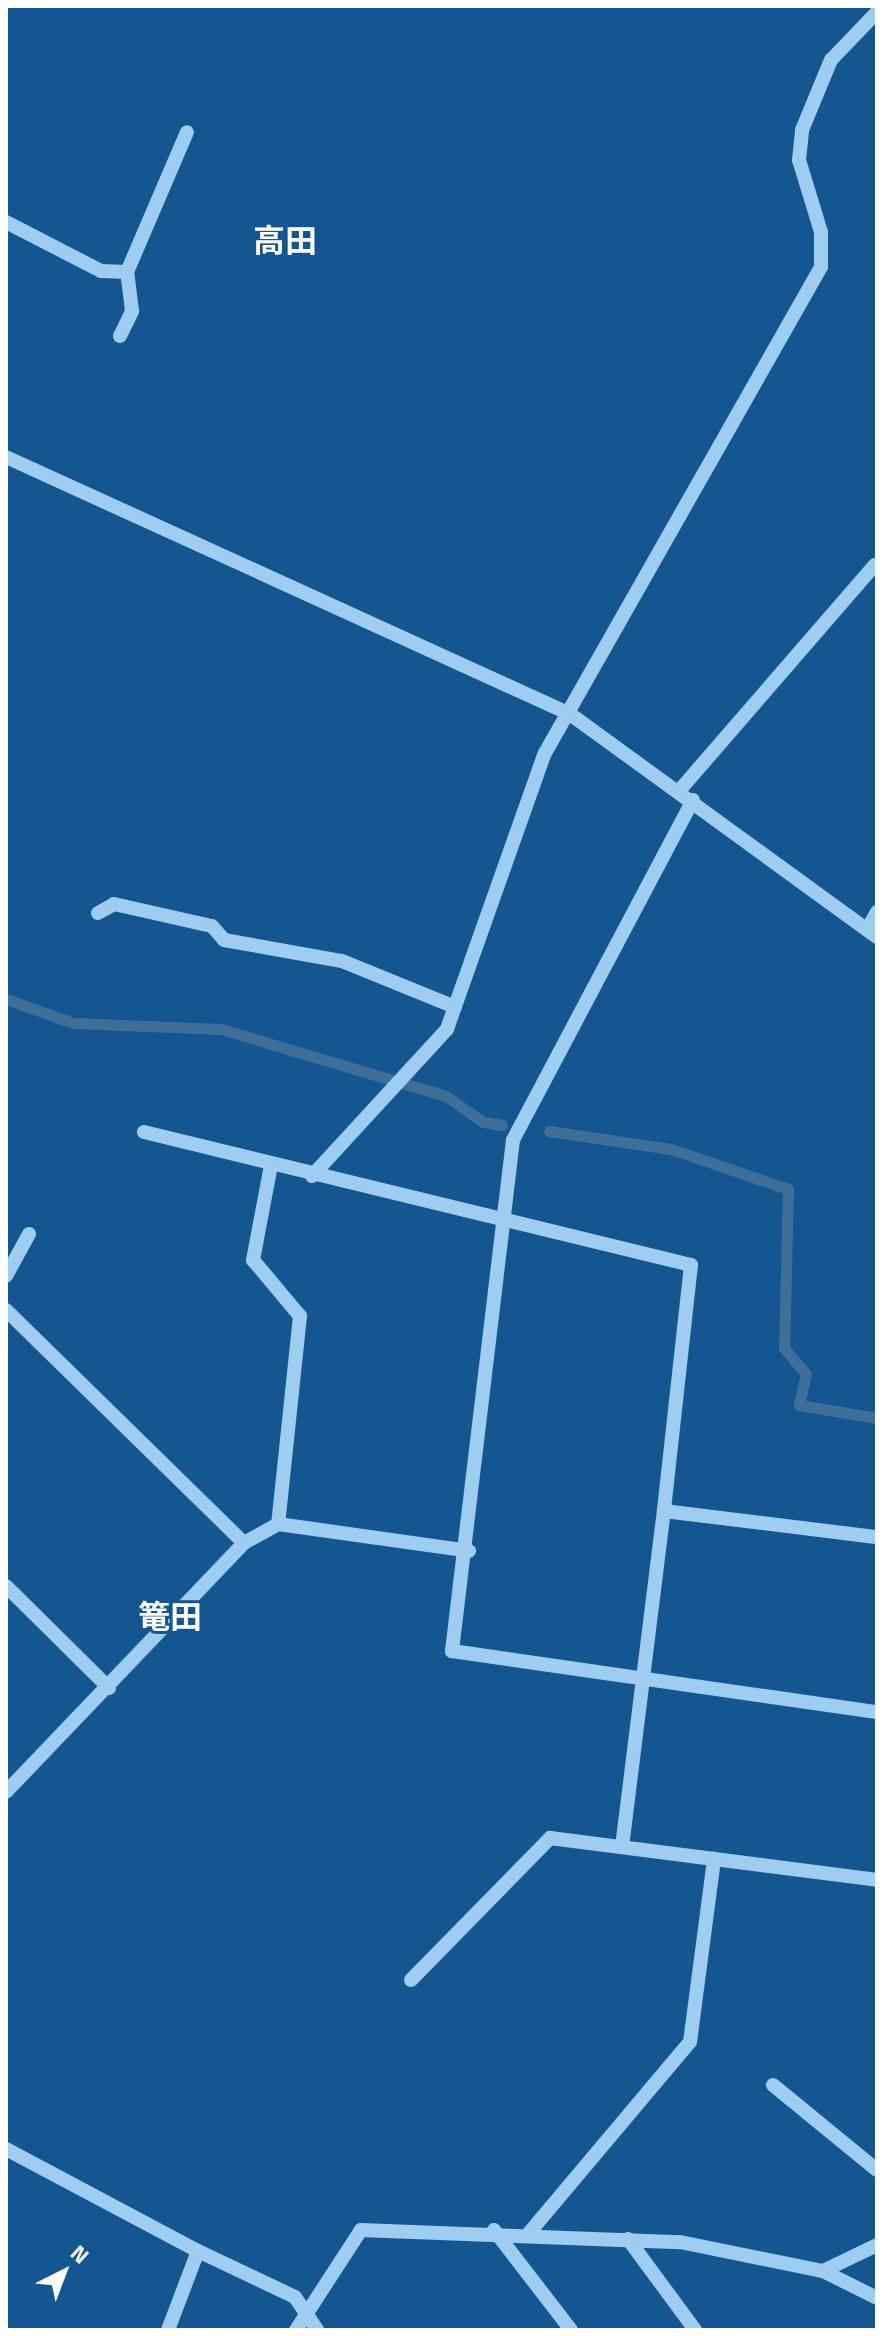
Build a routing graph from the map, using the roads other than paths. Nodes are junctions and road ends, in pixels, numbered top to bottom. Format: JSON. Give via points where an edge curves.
{"nodes":[{"id":1,"x":877,"y":12,"type":"edge"},
{"id":2,"x":187,"y":132,"type":"dead end"},
{"id":3,"x":6,"y":222,"type":"edge"},
{"id":4,"x":127,"y":272,"type":"junction"},
{"id":5,"x":120,"y":336,"type":"dead end"},
{"id":6,"x":6,"y":457,"type":"edge"},
{"id":7,"x":875,"y":565,"type":"dead end"},
{"id":8,"x":570,"y":714,"type":"junction"},
{"id":9,"x":679,"y":791,"type":"junction"},
{"id":10,"x":693,"y":800,"type":"junction"},
{"id":11,"x":877,"y":912,"type":"edge"},
{"id":12,"x":98,"y":913,"type":"dead end"},
{"id":13,"x":872,"y":933,"type":"edge"},
{"id":14,"x":455,"y":1007,"type":"junction"},
{"id":15,"x":144,"y":1132,"type":"dead end"},
{"id":16,"x":271,"y":1165,"type":"junction"},
{"id":17,"x":312,"y":1176,"type":"junction"},
{"id":18,"x":505,"y":1225,"type":"junction"},
{"id":19,"x":29,"y":1234,"type":"dead end"},
{"id":20,"x":6,"y":1276,"type":"edge"},
{"id":21,"x":6,"y":1310,"type":"edge"},
{"id":22,"x":664,"y":1511,"type":"junction"},
{"id":23,"x":278,"y":1524,"type":"junction"},
{"id":24,"x":877,"y":1537,"type":"edge"},
{"id":25,"x":244,"y":1543,"type":"junction"},
{"id":26,"x":469,"y":1551,"type":"junction"},
{"id":27,"x":6,"y":1586,"type":"edge"},
{"id":28,"x":643,"y":1680,"type":"junction"},
{"id":29,"x":109,"y":1688,"type":"junction"},
{"id":30,"x":877,"y":1712,"type":"edge"},
{"id":31,"x":6,"y":1792,"type":"edge"},
{"id":32,"x":622,"y":1847,"type":"junction"},
{"id":33,"x":714,"y":1859,"type":"junction"},
{"id":34,"x":877,"y":1880,"type":"edge"},
{"id":35,"x":411,"y":1980,"type":"dead end"},
{"id":36,"x":773,"y":2085,"type":"dead end"},
{"id":37,"x":6,"y":2149,"type":"edge"},
{"id":38,"x":877,"y":2170,"type":"edge"},
{"id":39,"x":494,"y":2230,"type":"junction"},
{"id":40,"x":529,"y":2233,"type":"junction"},
{"id":41,"x":628,"y":2239,"type":"junction"},
{"id":42,"x":877,"y":2245,"type":"edge"},
{"id":43,"x":198,"y":2251,"type":"junction"},
{"id":44,"x":823,"y":2271,"type":"junction"},
{"id":45,"x":877,"y":2298,"type":"edge"},
{"id":46,"x":304,"y":2313,"type":"junction"},
{"id":47,"x":168,"y":2330,"type":"edge"},
{"id":48,"x":296,"y":2330,"type":"edge"},
{"id":49,"x":317,"y":2330,"type":"edge"},
{"id":50,"x":571,"y":2330,"type":"edge"},
{"id":51,"x":695,"y":2330,"type":"edge"}],
"edges":[{"from":1,"to":8,"type":"street","via":[[831,60],[802,130],[799,160],[821,232],[821,267]]},
{"from":2,"to":4,"type":"street"},
{"from":3,"to":4,"type":"street","via":[[101,271]]},
{"from":4,"to":5,"type":"street","via":[[132,311]]},
{"from":6,"to":8,"type":"street"},
{"from":7,"to":9,"type":"street"},
{"from":8,"to":9,"type":"street"},
{"from":8,"to":14,"type":"street","via":[[545,753]]},
{"from":9,"to":10,"type":"street"},
{"from":10,"to":13,"type":"street"},
{"from":10,"to":18,"type":"street","via":[[513,1140]]},
{"from":11,"to":13,"type":"street"},
{"from":12,"to":14,"type":"street","via":[[114,904],[212,926],[224,940],[342,961]]},
{"from":14,"to":17,"type":"street","via":[[447,1029]]},
{"from":15,"to":16,"type":"street"},
{"from":16,"to":17,"type":"street"},
{"from":16,"to":23,"type":"street","via":[[253,1260],[300,1316]]},
{"from":17,"to":18,"type":"street"},
{"from":18,"to":22,"type":"street","via":[[691,1265]]},
{"from":18,"to":26,"type":"street"},
{"from":19,"to":20,"type":"street"},
{"from":21,"to":25,"type":"street"},
{"from":22,"to":24,"type":"street"},
{"from":22,"to":28,"type":"street"},
{"from":23,"to":25,"type":"street"},
{"from":23,"to":26,"type":"street"},
{"from":25,"to":29,"type":"street"},
{"from":26,"to":28,"type":"street","via":[[452,1651]]},
{"from":27,"to":29,"type":"street"},
{"from":28,"to":30,"type":"street"},
{"from":28,"to":32,"type":"street"},
{"from":29,"to":31,"type":"street"},
{"from":32,"to":33,"type":"street"},
{"from":32,"to":35,"type":"street","via":[[550,1838]]},
{"from":33,"to":34,"type":"street"},
{"from":33,"to":40,"type":"street","via":[[690,2042]]},
{"from":36,"to":38,"type":"street"},
{"from":37,"to":43,"type":"street"},
{"from":39,"to":40,"type":"street"},
{"from":39,"to":46,"type":"street","via":[[361,2230]]},
{"from":39,"to":50,"type":"street"},
{"from":40,"to":41,"type":"street"},
{"from":41,"to":44,"type":"street","via":[[750,2252]]},
{"from":41,"to":51,"type":"street"},
{"from":42,"to":44,"type":"street"},
{"from":43,"to":46,"type":"street","via":[[295,2297]]},
{"from":43,"to":47,"type":"street"},
{"from":44,"to":45,"type":"street"},
{"from":46,"to":48,"type":"street"},
{"from":46,"to":49,"type":"street"}]}
